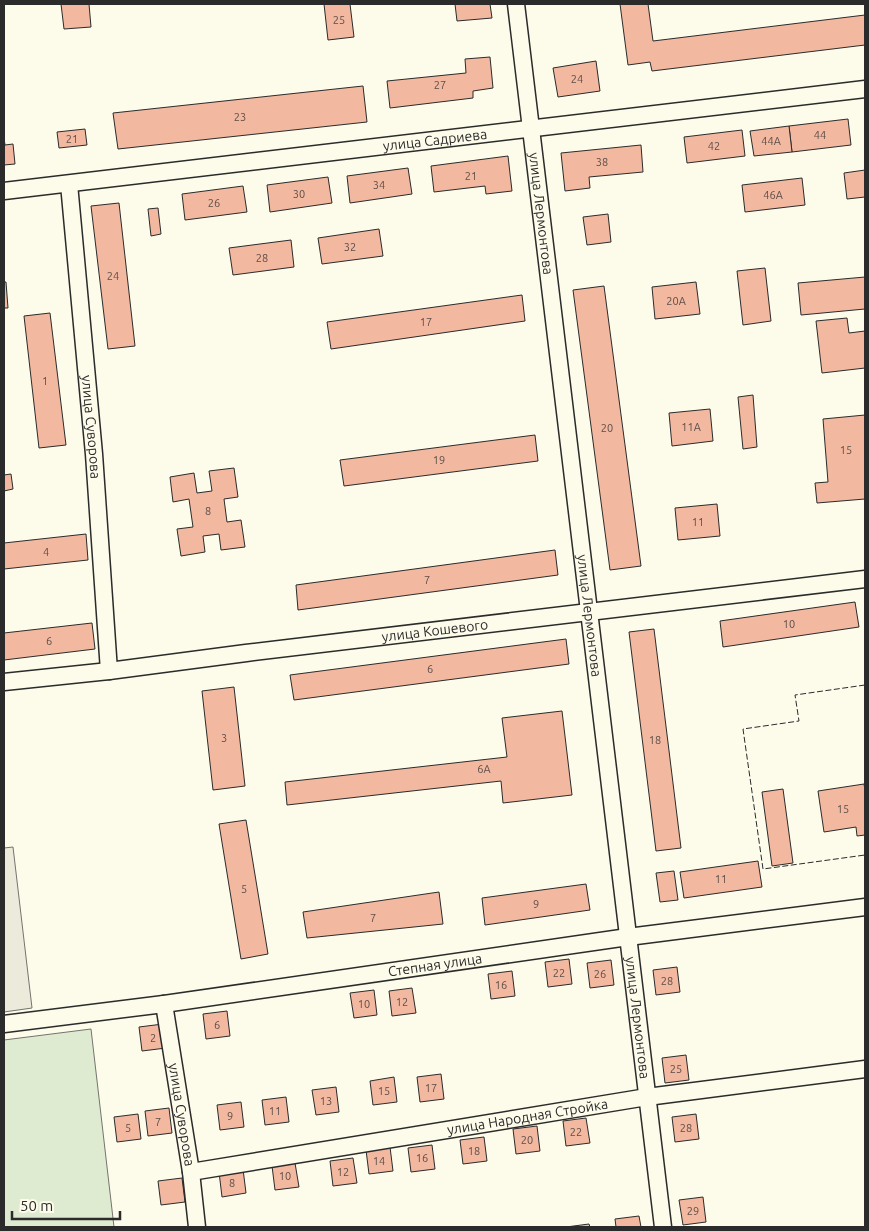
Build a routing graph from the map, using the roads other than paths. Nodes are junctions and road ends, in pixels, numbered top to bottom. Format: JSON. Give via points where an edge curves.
{"nodes":[{"id":1,"x":516,"y":4,"type":"edge"},
{"id":2,"x":865,"y":90,"type":"edge"},
{"id":3,"x":530,"y":129,"type":"junction"},
{"id":4,"x":68,"y":184,"type":"junction"},
{"id":5,"x":4,"y":191,"type":"edge"},
{"id":6,"x":865,"y":579,"type":"edge"},
{"id":7,"x":589,"y":613,"type":"junction"},
{"id":8,"x":110,"y":671,"type":"junction"},
{"id":9,"x":4,"y":682,"type":"edge"},
{"id":10,"x":865,"y":907,"type":"edge"},
{"id":11,"x":628,"y":937,"type":"junction"},
{"id":12,"x":164,"y":1004,"type":"junction"},
{"id":13,"x":4,"y":1024,"type":"edge"},
{"id":14,"x":865,"y":1069,"type":"edge"},
{"id":15,"x":647,"y":1097,"type":"junction"},
{"id":16,"x":191,"y":1172,"type":"junction"},
{"id":17,"x":197,"y":1227,"type":"edge"},
{"id":18,"x":663,"y":1227,"type":"edge"}],
"edges":[{"from":1,"to":3,"type":"street","name":"улица Лермонтова"},
{"from":2,"to":3,"type":"street","name":"улица Садриева"},
{"from":3,"to":4,"type":"street","name":"улица Садриева"},
{"from":3,"to":7,"type":"street","name":"улица Лермонтова"},
{"from":4,"to":5,"type":"street","name":"улица Садриева"},
{"from":4,"to":8,"type":"street","name":"улица Суворова","via":[[94,454]]},
{"from":6,"to":7,"type":"street","name":"улица Кошевого"},
{"from":7,"to":8,"type":"street","name":"улица Кошевого"},
{"from":7,"to":11,"type":"street","name":"улица Лермонтова"},
{"from":8,"to":9,"type":"street","name":"улица Кошевого"},
{"from":10,"to":11,"type":"street","name":"Степная улица"},
{"from":11,"to":12,"type":"street","name":"Степная улица"},
{"from":11,"to":15,"type":"street","name":"улица Лермонтова"},
{"from":12,"to":13,"type":"street","name":"Степная улица"},
{"from":12,"to":16,"type":"street","name":"улица Суворова"},
{"from":14,"to":15,"type":"street","name":"улица Народная Стройка"},
{"from":15,"to":16,"type":"street","name":"улица Народная Стройка"},
{"from":15,"to":18,"type":"street","name":"улица Лермонтова"},
{"from":16,"to":17,"type":"street","name":"улица Суворова"}]}
